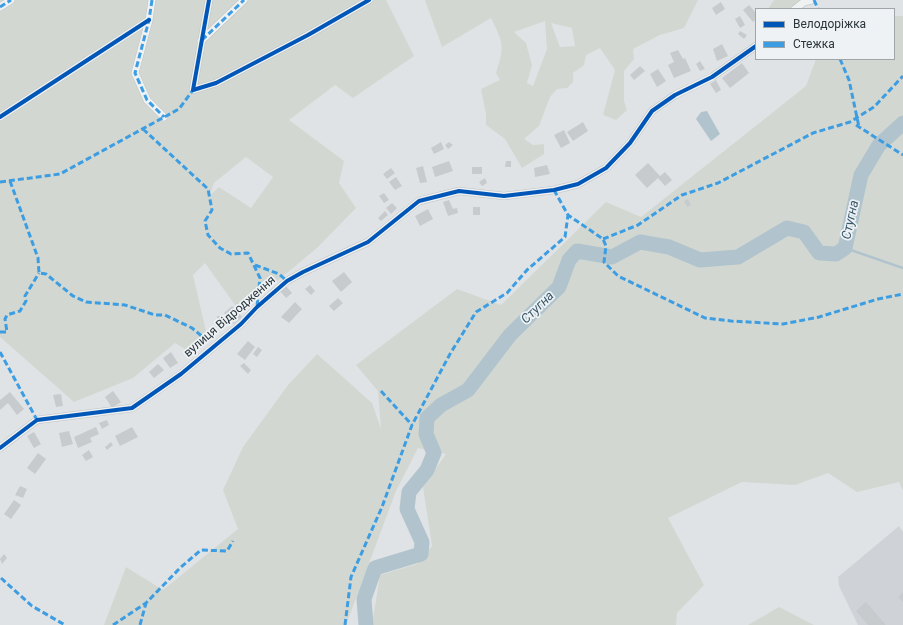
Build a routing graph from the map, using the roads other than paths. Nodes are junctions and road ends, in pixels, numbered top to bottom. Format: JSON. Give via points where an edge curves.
{"nodes":[{"id":1,"x":11,"y":0,"type":"edge"},
{"id":2,"x":152,"y":0,"type":"edge"},
{"id":3,"x":209,"y":0,"type":"edge"},
{"id":4,"x":244,"y":0,"type":"edge"},
{"id":5,"x":369,"y":0,"type":"edge"},
{"id":6,"x":812,"y":0,"type":"edge"},
{"id":7,"x":0,"y":7,"type":"edge"},
{"id":8,"x":797,"y":8,"type":"edge"},
{"id":9,"x":149,"y":20,"type":"junction"},
{"id":10,"x":201,"y":41,"type":"junction"},
{"id":11,"x":755,"y":47,"type":"edge"},
{"id":12,"x":0,"y":117,"type":"edge"},
{"id":13,"x":164,"y":117,"type":"dead end"},
{"id":14,"x":0,"y":448,"type":"edge"}],
"edges":[{"from":1,"to":7,"type":"street"},
{"from":2,"to":9,"type":"street"},
{"from":3,"to":10,"type":"street"},
{"from":4,"to":10,"type":"street"},
{"from":5,"to":10,"type":"street","via":[[216,83],[192,90]]},
{"from":6,"to":8,"type":"street","via":[[804,2]]},
{"from":9,"to":12,"type":"street"},
{"from":9,"to":13,"type":"street","via":[[135,73],[147,100]]},
{"from":11,"to":14,"type":"street","name":"вулиця Відродження","via":[[712,77],[674,95],[652,111],[630,143],[606,168],[578,184],[554,190],[504,196],[459,192],[419,201],[368,242],[287,281],[181,374],[132,408],[37,420]]}]}
